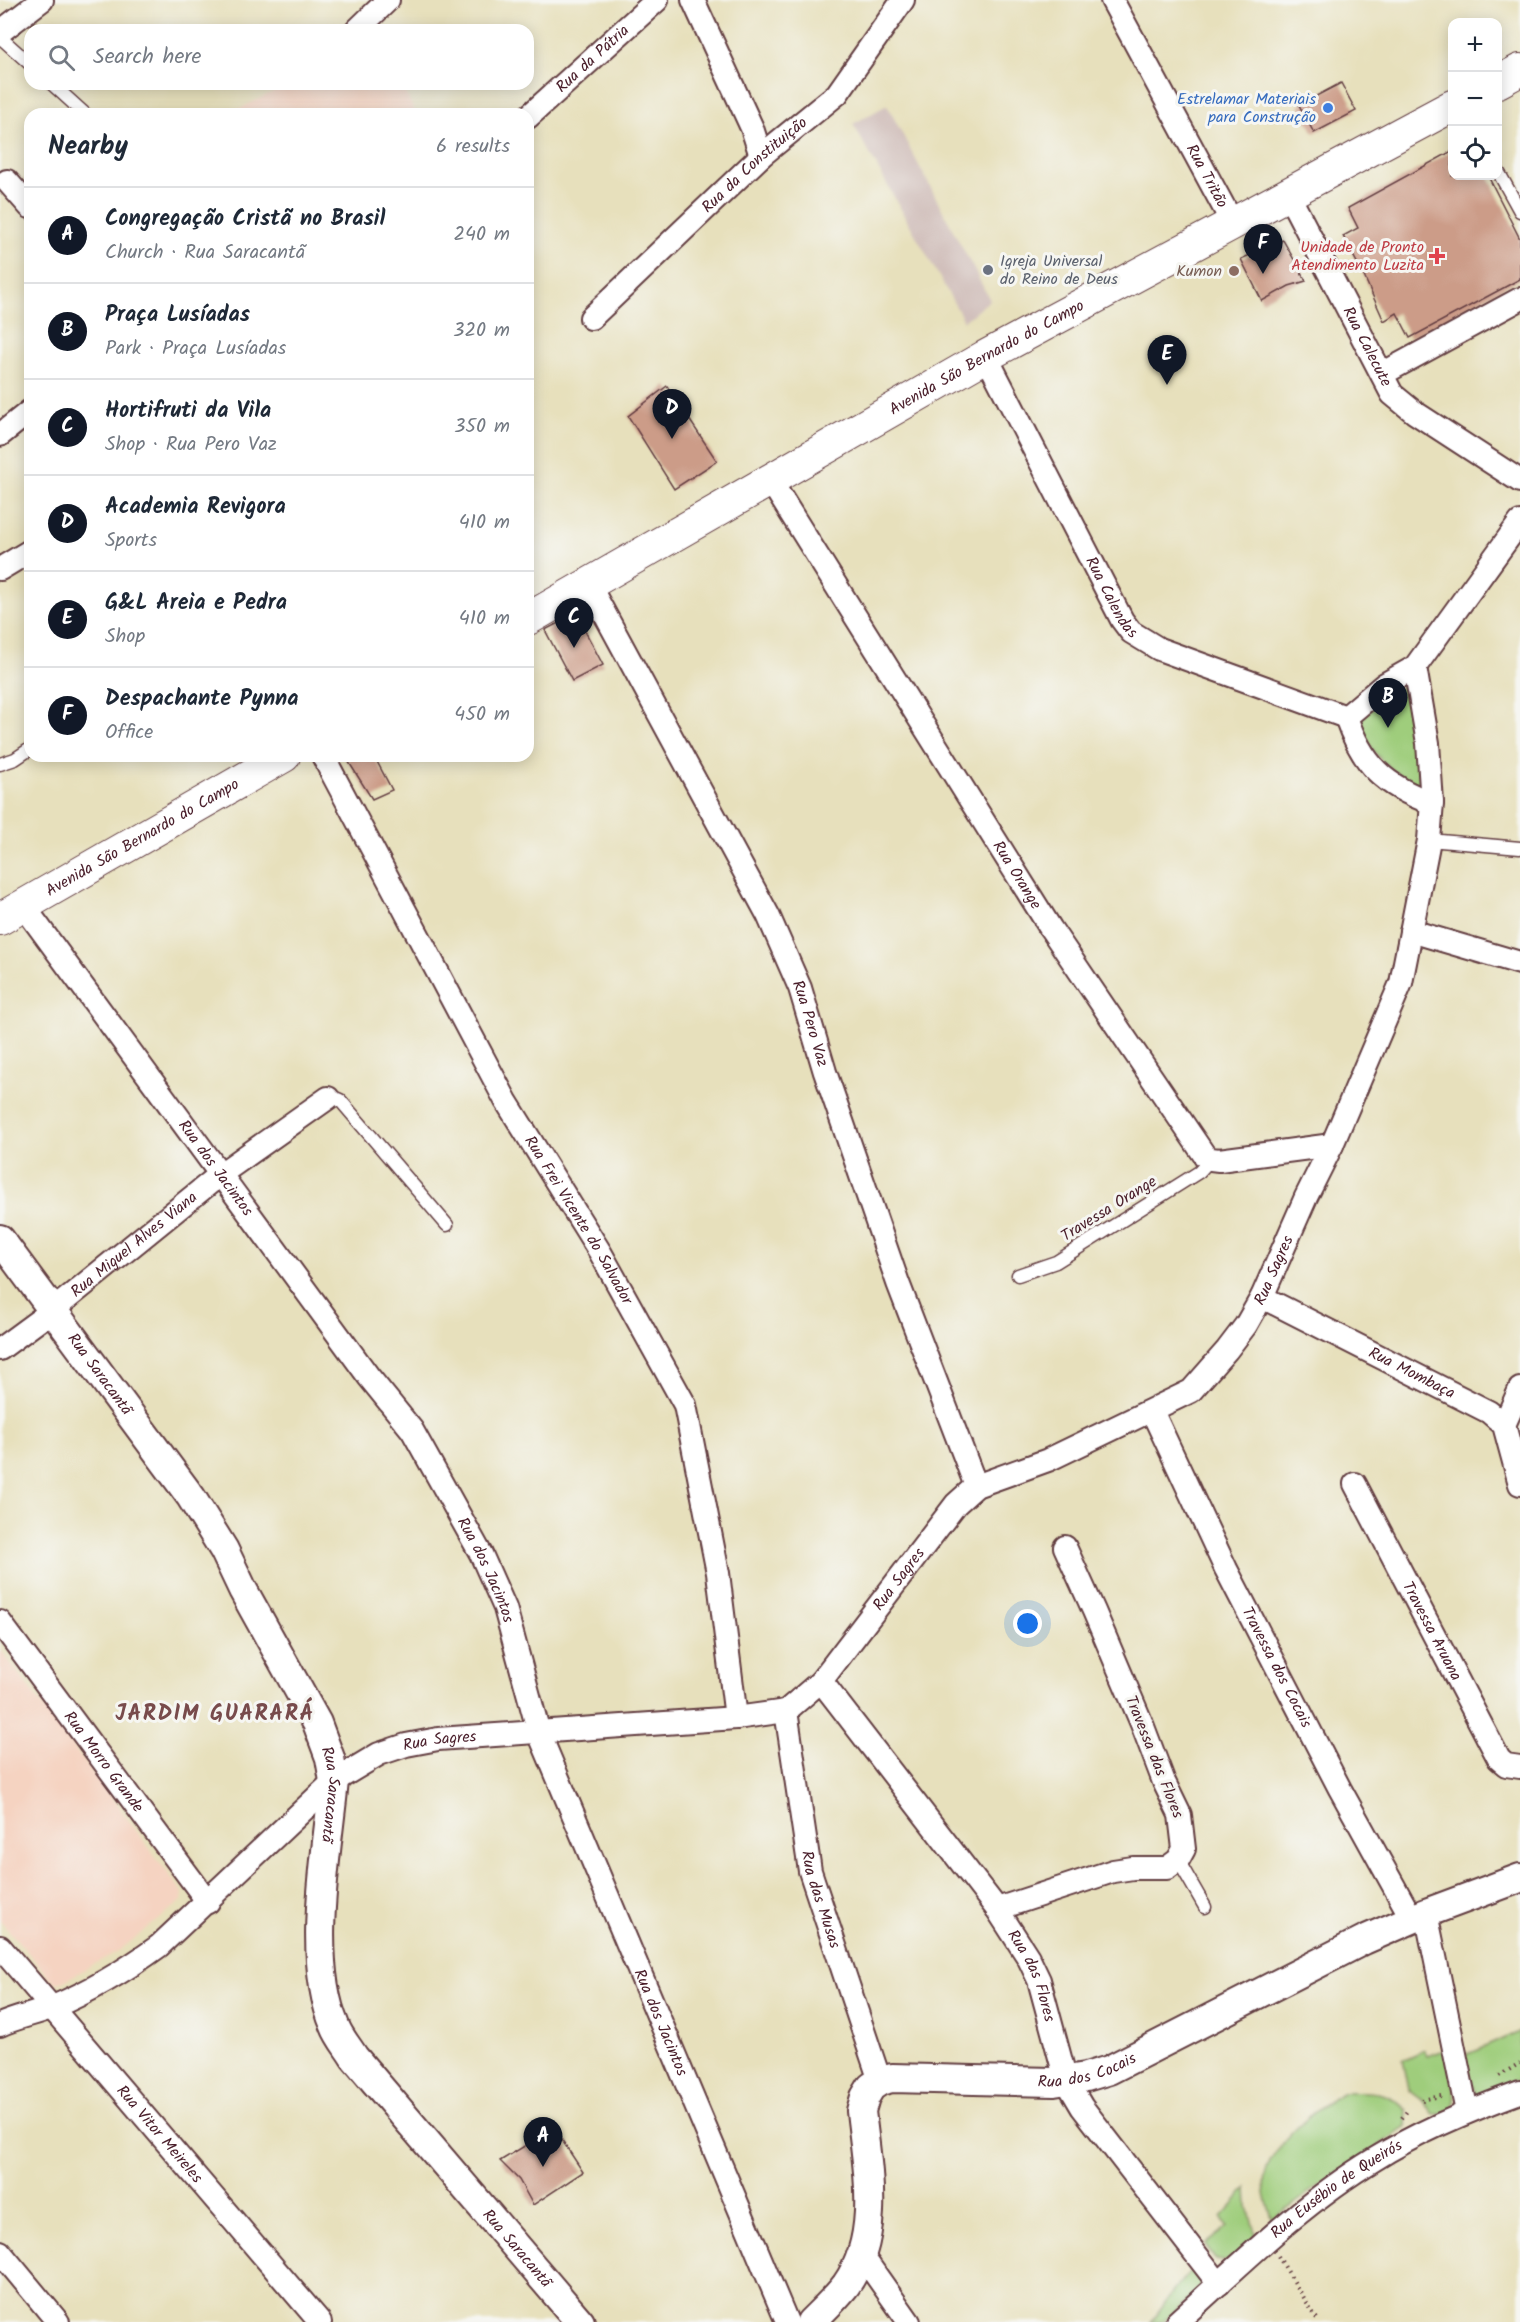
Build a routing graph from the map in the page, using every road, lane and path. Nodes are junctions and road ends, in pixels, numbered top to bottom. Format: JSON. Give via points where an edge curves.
{"nodes":[{"id":1,"x":42,"y":0,"type":"edge"},
{"id":2,"x":388,"y":0,"type":"edge"},
{"id":3,"x":657,"y":0,"type":"edge"},
{"id":4,"x":693,"y":0,"type":"edge"},
{"id":5,"x":903,"y":0,"type":"edge"},
{"id":6,"x":1112,"y":0,"type":"edge"},
{"id":7,"x":363,"y":24,"type":"edge"},
{"id":8,"x":0,"y":34,"type":"edge"},
{"id":9,"x":24,"y":58,"type":"edge"},
{"id":10,"x":1520,"y":70,"type":"edge"},
{"id":11,"x":1502,"y":79,"type":"edge"},
{"id":12,"x":59,"y":90,"type":"edge"},
{"id":13,"x":78,"y":108,"type":"edge"},
{"id":14,"x":1448,"y":108,"type":"edge"},
{"id":15,"x":534,"y":112,"type":"edge"},
{"id":16,"x":761,"y":156,"type":"junction"},
{"id":17,"x":1502,"y":178,"type":"edge"},
{"id":18,"x":7,"y":181,"type":"dead end"},
{"id":19,"x":1288,"y":194,"type":"junction"},
{"id":20,"x":24,"y":200,"type":"edge"},
{"id":21,"x":1520,"y":211,"type":"edge"},
{"id":22,"x":1233,"y":224,"type":"junction"},
{"id":23,"x":1520,"y":299,"type":"edge"},
{"id":24,"x":591,"y":318,"type":"dead end"},
{"id":25,"x":986,"y":356,"type":"junction"},
{"id":26,"x":1382,"y":374,"type":"junction"},
{"id":27,"x":24,"y":416,"type":"edge"},
{"id":28,"x":0,"y":435,"type":"edge"},
{"id":29,"x":770,"y":480,"type":"junction"},
{"id":30,"x":1520,"y":480,"type":"edge"},
{"id":31,"x":1520,"y":522,"type":"edge"},
{"id":32,"x":24,"y":555,"type":"edge"},
{"id":33,"x":0,"y":569,"type":"edge"},
{"id":34,"x":589,"y":585,"type":"junction"},
{"id":35,"x":534,"y":617,"type":"edge"},
{"id":36,"x":1415,"y":667,"type":"junction"},
{"id":37,"x":1346,"y":717,"type":"junction"},
{"id":38,"x":24,"y":754,"type":"edge"},
{"id":39,"x":274,"y":762,"type":"edge"},
{"id":40,"x":325,"y":762,"type":"edge"},
{"id":41,"x":0,"y":764,"type":"edge"},
{"id":42,"x":1431,"y":803,"type":"junction"},
{"id":43,"x":1429,"y":840,"type":"junction"},
{"id":44,"x":1520,"y":848,"type":"edge"},
{"id":45,"x":12,"y":912,"type":"edge"},
{"id":46,"x":1411,"y":931,"type":"junction"},
{"id":47,"x":1520,"y":963,"type":"edge"},
{"id":48,"x":328,"y":1098,"type":"joint"},
{"id":49,"x":1332,"y":1145,"type":"junction"},
{"id":50,"x":1210,"y":1159,"type":"junction"},
{"id":51,"x":222,"y":1173,"type":"junction"},
{"id":52,"x":447,"y":1225,"type":"dead end"},
{"id":53,"x":0,"y":1239,"type":"edge"},
{"id":54,"x":1018,"y":1275,"type":"dead end"},
{"id":55,"x":1262,"y":1297,"type":"junction"},
{"id":56,"x":53,"y":1310,"type":"junction"},
{"id":57,"x":0,"y":1349,"type":"edge"},
{"id":58,"x":1520,"y":1389,"type":"edge"},
{"id":59,"x":1152,"y":1411,"type":"junction"},
{"id":60,"x":1504,"y":1425,"type":"junction"},
{"id":61,"x":1520,"y":1484,"type":"edge"},
{"id":62,"x":976,"y":1485,"type":"junction"},
{"id":63,"x":1355,"y":1485,"type":"dead end"},
{"id":64,"x":1065,"y":1547,"type":"dead end"},
{"id":65,"x":0,"y":1622,"type":"edge"},
{"id":66,"x":821,"y":1681,"type":"junction"},
{"id":67,"x":786,"y":1711,"type":"junction"},
{"id":68,"x":736,"y":1718,"type":"junction"},
{"id":69,"x":539,"y":1733,"type":"junction"},
{"id":70,"x":1520,"y":1767,"type":"edge"},
{"id":71,"x":334,"y":1781,"type":"junction"},
{"id":72,"x":1178,"y":1860,"type":"junction"},
{"id":73,"x":1520,"y":1878,"type":"edge"},
{"id":74,"x":208,"y":1902,"type":"junction"},
{"id":75,"x":1205,"y":1907,"type":"dead end"},
{"id":76,"x":997,"y":1909,"type":"junction"},
{"id":77,"x":1419,"y":1916,"type":"junction"},
{"id":78,"x":0,"y":1947,"type":"edge"},
{"id":79,"x":52,"y":2007,"type":"junction"},
{"id":80,"x":0,"y":2025,"type":"edge"},
{"id":81,"x":1066,"y":2080,"type":"junction"},
{"id":82,"x":880,"y":2081,"type":"junction"},
{"id":83,"x":1520,"y":2092,"type":"edge"},
{"id":84,"x":1455,"y":2093,"type":"dead end"},
{"id":85,"x":1422,"y":2100,"type":"dead end"},
{"id":86,"x":1467,"y":2112,"type":"junction"},
{"id":87,"x":1268,"y":2240,"type":"junction"},
{"id":88,"x":0,"y":2252,"type":"edge"},
{"id":89,"x":861,"y":2254,"type":"junction"},
{"id":90,"x":1219,"y":2284,"type":"junction"},
{"id":91,"x":58,"y":2322,"type":"edge"},
{"id":92,"x":320,"y":2322,"type":"edge"},
{"id":93,"x":580,"y":2322,"type":"edge"},
{"id":94,"x":787,"y":2322,"type":"edge"},
{"id":95,"x":811,"y":2322,"type":"edge"},
{"id":96,"x":909,"y":2322,"type":"edge"},
{"id":97,"x":1177,"y":2322,"type":"edge"},
{"id":98,"x":1319,"y":2322,"type":"edge"}],
"edges":[{"from":1,"to":8,"type":"street"},
{"from":2,"to":7,"type":"street"},
{"from":3,"to":15,"type":"street","name":"Rua da Pátria"},
{"from":4,"to":16,"type":"street"},
{"from":5,"to":16,"type":"street","name":"Rua da Constituição","via":[[837,94]]},
{"from":6,"to":22,"type":"street","name":"Rua Tritão"},
{"from":8,"to":9,"type":"lane"},
{"from":10,"to":11,"type":"main road"},
{"from":12,"to":13,"type":"lane"},
{"from":14,"to":19,"type":"main road","name":"Avenida São Bernardo do Campo"},
{"from":16,"to":24,"type":"street","name":"Rua da Constituição"},
{"from":17,"to":21,"type":"lane"},
{"from":18,"to":20,"type":"street"},
{"from":19,"to":22,"type":"main road","name":"Avenida São Bernardo do Campo"},
{"from":19,"to":26,"type":"street","name":"Rua Calecute"},
{"from":22,"to":25,"type":"main road","name":"Avenida São Bernardo do Campo"},
{"from":23,"to":26,"type":"street"},
{"from":25,"to":29,"type":"main road","name":"Avenida São Bernardo do Campo"},
{"from":25,"to":37,"type":"street","name":"Rua Calendas","via":[[1131,632],[1159,649]]},
{"from":26,"to":30,"type":"street","name":"Rua Calecute","via":[[1399,401]]},
{"from":27,"to":28,"type":"street"},
{"from":29,"to":34,"type":"main road","name":"Avenida São Bernardo do Campo"},
{"from":29,"to":50,"type":"street","name":"Rua Orange","via":[[1052,929]]},
{"from":31,"to":36,"type":"street"},
{"from":32,"to":33,"type":"street"},
{"from":34,"to":35,"type":"main road","name":"Avenida São Bernardo do Campo"},
{"from":34,"to":62,"type":"street","name":"Rua Pero Vaz","via":[[768,915],[800,988],[898,1283]]},
{"from":36,"to":37,"type":"street","via":[[1385,684]]},
{"from":36,"to":42,"type":"street","name":"Rua Sagres","via":[[1428,743]]},
{"from":37,"to":42,"type":"street","via":[[1354,741],[1368,763],[1400,790]]},
{"from":38,"to":41,"type":"lane"},
{"from":39,"to":45,"type":"main road","name":"Avenida São Bernardo do Campo"},
{"from":40,"to":68,"type":"street","name":"Rua Frei Vicente do Salvador","via":[[506,1101],[600,1252],[685,1405],[718,1573]]},
{"from":42,"to":43,"type":"street","name":"Rua Sagres"},
{"from":43,"to":44,"type":"lane"},
{"from":43,"to":46,"type":"street","name":"Rua Sagres"},
{"from":45,"to":51,"type":"street","name":"Rua dos Jacintos"},
{"from":46,"to":47,"type":"street"},
{"from":46,"to":49,"type":"street","name":"Rua Sagres","via":[[1401,983]]},
{"from":48,"to":51,"type":"street","name":"Rua Miguel Alves Viana"},
{"from":48,"to":52,"type":"lane","name":"Rua Miguel Alves Viana","via":[[340,1100]]},
{"from":49,"to":50,"type":"street"},
{"from":49,"to":55,"type":"street","name":"Rua Sagres"},
{"from":50,"to":54,"type":"lane","name":"Travessa Orange","via":[[1199,1172],[1101,1235],[1056,1262]]},
{"from":51,"to":56,"type":"street","name":"Rua Miguel Alves Viana"},
{"from":51,"to":69,"type":"street","name":"Rua dos Jacintos","via":[[369,1377],[412,1430],[453,1500],[505,1608]]},
{"from":53,"to":56,"type":"street","name":"Rua Saracantã"},
{"from":55,"to":59,"type":"street","name":"Rua Sagres","via":[[1233,1342],[1191,1391]]},
{"from":55,"to":60,"type":"street","name":"Rua Mombaça","via":[[1472,1402]]},
{"from":56,"to":57,"type":"street","name":"Rua Miguel Alves Viana"},
{"from":56,"to":71,"type":"street","name":"Rua Saracantã","via":[[191,1497],[224,1550],[317,1723]]},
{"from":58,"to":60,"type":"street"},
{"from":59,"to":62,"type":"street","name":"Rua Sagres","via":[[1048,1460]]},
{"from":59,"to":77,"type":"street","name":"Travessa dos Cocais","via":[[1226,1569],[1340,1789]]},
{"from":60,"to":61,"type":"street"},
{"from":62,"to":66,"type":"street","name":"Rua Sagres","via":[[956,1504]]},
{"from":63,"to":70,"type":"street","name":"Travessa Aruana","via":[[1499,1759],[1506,1765]]},
{"from":64,"to":72,"type":"street","name":"Travessa das Flores","via":[[1180,1815],[1184,1849]]},
{"from":65,"to":74,"type":"street","name":"Rua Morro Grande"},
{"from":66,"to":67,"type":"street","name":"Rua Sagres"},
{"from":66,"to":76,"type":"street","name":"Rua das Flores"},
{"from":67,"to":68,"type":"street","name":"Rua Sagres"},
{"from":67,"to":82,"type":"street","name":"Rua das Musas","via":[[810,1871]]},
{"from":68,"to":69,"type":"street","name":"Rua Sagres"},
{"from":69,"to":71,"type":"street","name":"Rua Sagres","via":[[438,1739],[406,1745],[379,1754]]},
{"from":69,"to":94,"type":"street","name":"Rua dos Jacintos"},
{"from":71,"to":74,"type":"street","name":"Rua Sagres"},
{"from":71,"to":93,"type":"street","name":"Rua Saracantã","via":[[320,1963],[335,2027],[361,2066]]},
{"from":72,"to":75,"type":"lane"},
{"from":72,"to":76,"type":"street","via":[[1167,1868],[1113,1871]]},
{"from":73,"to":77,"type":"street","name":"Rua dos Cocais"},
{"from":74,"to":79,"type":"street","name":"Rua Sagres","via":[[133,1965]]},
{"from":76,"to":81,"type":"street","name":"Rua das Flores","via":[[1039,1980]]},
{"from":77,"to":81,"type":"street","name":"Rua dos Cocais","via":[[1364,1940],[1132,2059],[1086,2077]]},
{"from":77,"to":86,"type":"street","name":"Travessa dos Cocais"},
{"from":78,"to":79,"type":"street","name":"Rua Vitor Meireles"},
{"from":79,"to":80,"type":"street","name":"Rua Sagres"},
{"from":79,"to":92,"type":"street","name":"Rua Vitor Meireles"},
{"from":81,"to":82,"type":"street","name":"Rua dos Cocais"},
{"from":81,"to":90,"type":"street","name":"Rua das Flores"},
{"from":82,"to":89,"type":"street","via":[[871,2087],[861,2111],[870,2201]]},
{"from":83,"to":86,"type":"street","name":"Rua Eusébio de Queirós"},
{"from":84,"to":85,"type":"path"},
{"from":86,"to":87,"type":"street","name":"Rua Eusébio de Queirós","via":[[1374,2159]]},
{"from":87,"to":90,"type":"street","name":"Rua Eusébio de Queirós"},
{"from":87,"to":98,"type":"path"},
{"from":88,"to":91,"type":"street"},
{"from":89,"to":95,"type":"street","via":[[845,2285]]},
{"from":89,"to":96,"type":"street"},
{"from":90,"to":97,"type":"street","name":"Rua Eusébio de Queirós"}]}
